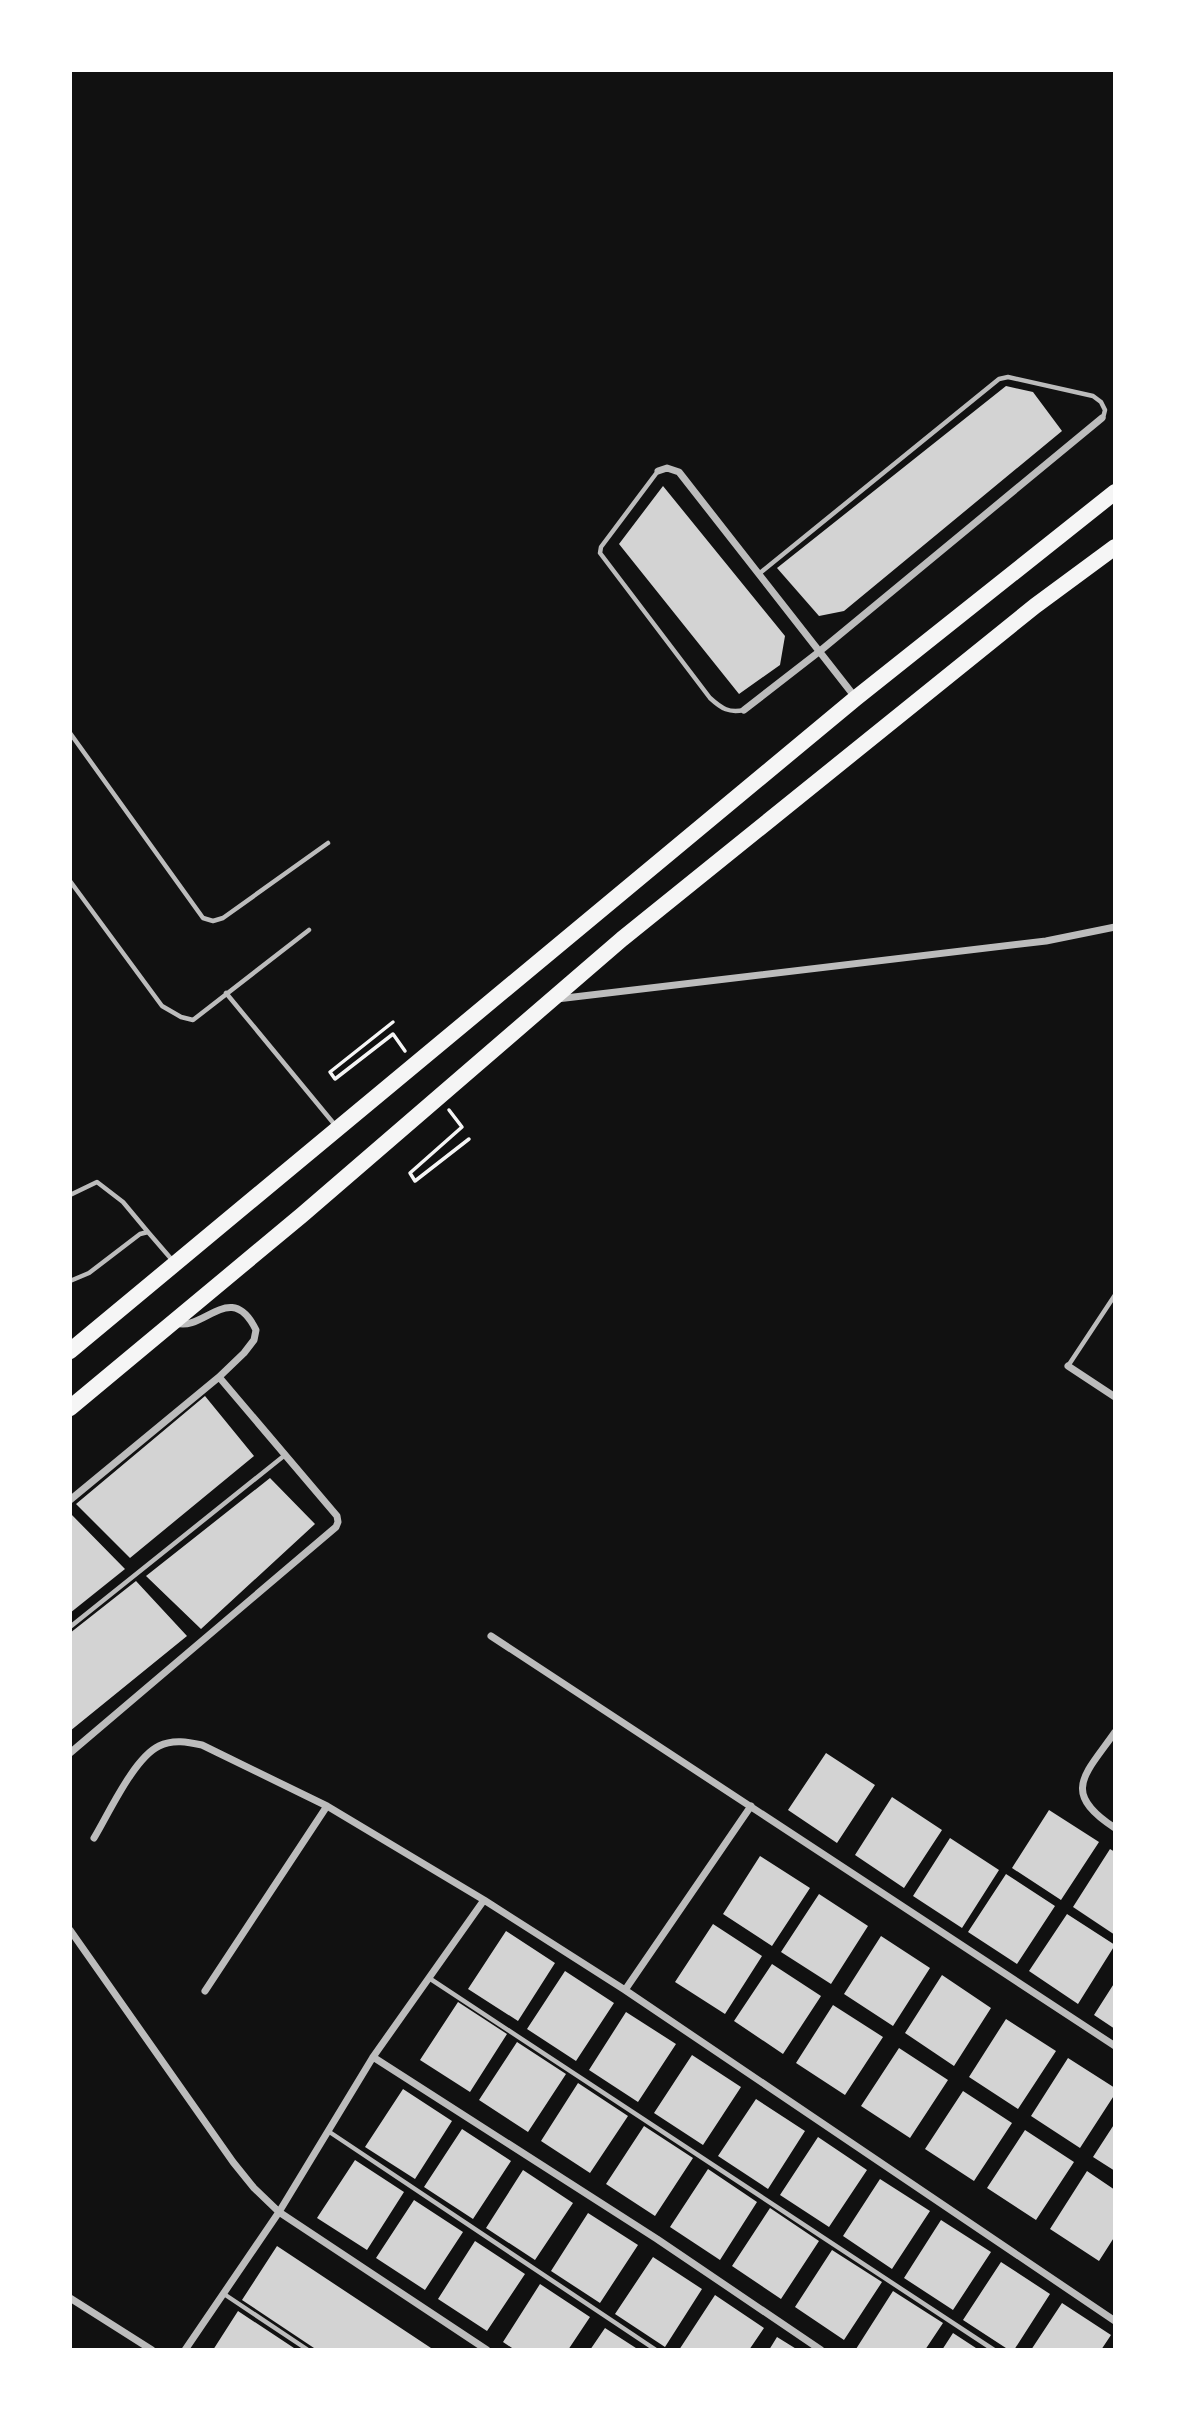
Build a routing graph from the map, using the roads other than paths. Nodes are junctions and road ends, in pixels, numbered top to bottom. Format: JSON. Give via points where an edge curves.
{"nodes":[{"id":1,"x":1102,"y":418,"type":"joint"},
{"id":2,"x":658,"y":471,"type":"joint"},
{"id":3,"x":1115,"y":492,"type":"edge"},
{"id":4,"x":1115,"y":547,"type":"edge"},
{"id":5,"x":760,"y":573,"type":"junction"},
{"id":6,"x":820,"y":651,"type":"junction"},
{"id":7,"x":856,"y":698,"type":"junction"},
{"id":8,"x":744,"y":710,"type":"joint"},
{"id":9,"x":70,"y":733,"type":"edge"},
{"id":10,"x":328,"y":843,"type":"dead end"},
{"id":11,"x":70,"y":881,"type":"edge"},
{"id":12,"x":1115,"y":927,"type":"edge"},
{"id":13,"x":309,"y":930,"type":"dead end"},
{"id":14,"x":226,"y":993,"type":"junction"},
{"id":15,"x":553,"y":999,"type":"junction"},
{"id":16,"x":338,"y":1129,"type":"junction"},
{"id":17,"x":70,"y":1195,"type":"edge"},
{"id":18,"x":148,"y":1232,"type":"junction"},
{"id":19,"x":176,"y":1264,"type":"junction"},
{"id":20,"x":70,"y":1281,"type":"edge"},
{"id":21,"x":1115,"y":1295,"type":"edge"},
{"id":22,"x":173,"y":1322,"type":"junction"},
{"id":23,"x":70,"y":1351,"type":"edge"},
{"id":24,"x":1068,"y":1366,"type":"joint"},
{"id":25,"x":219,"y":1377,"type":"junction"},
{"id":26,"x":1115,"y":1397,"type":"edge"},
{"id":27,"x":70,"y":1408,"type":"edge"},
{"id":28,"x":285,"y":1455,"type":"junction"},
{"id":29,"x":70,"y":1500,"type":"edge"},
{"id":30,"x":70,"y":1627,"type":"edge"},
{"id":31,"x":491,"y":1636,"type":"dead end"},
{"id":32,"x":1115,"y":1732,"type":"edge"},
{"id":33,"x":70,"y":1753,"type":"edge"},
{"id":34,"x":327,"y":1806,"type":"junction"},
{"id":35,"x":751,"y":1806,"type":"junction"},
{"id":36,"x":1115,"y":1828,"type":"edge"},
{"id":37,"x":94,"y":1838,"type":"dead end"},
{"id":38,"x":484,"y":1900,"type":"junction"},
{"id":39,"x":70,"y":1930,"type":"edge"},
{"id":40,"x":429,"y":1978,"type":"junction"},
{"id":41,"x":625,"y":1990,"type":"junction"},
{"id":42,"x":205,"y":1991,"type":"dead end"},
{"id":43,"x":1115,"y":2046,"type":"edge"},
{"id":44,"x":373,"y":2057,"type":"junction"},
{"id":45,"x":328,"y":2131,"type":"junction"},
{"id":46,"x":279,"y":2212,"type":"junction"},
{"id":47,"x":224,"y":2294,"type":"junction"},
{"id":48,"x":70,"y":2298,"type":"edge"},
{"id":49,"x":1115,"y":2321,"type":"edge"},
{"id":50,"x":152,"y":2350,"type":"edge"},
{"id":51,"x":185,"y":2350,"type":"edge"},
{"id":52,"x":308,"y":2350,"type":"edge"},
{"id":53,"x":487,"y":2350,"type":"edge"},
{"id":54,"x":656,"y":2350,"type":"edge"},
{"id":55,"x":821,"y":2350,"type":"edge"},
{"id":56,"x":994,"y":2350,"type":"edge"}],
"edges":[{"from":1,"to":5,"type":"lane","via":[[1105,410],[1093,396],[1008,377],[999,379]]},
{"from":1,"to":6,"type":"street"},
{"from":2,"to":5,"type":"street","via":[[679,472]]},
{"from":2,"to":8,"type":"lane","via":[[600,553],[710,698],[722,709]]},
{"from":3,"to":7,"type":"highway"},
{"from":4,"to":15,"type":"highway","via":[[786,806]]},
{"from":5,"to":6,"type":"street"},
{"from":6,"to":7,"type":"street"},
{"from":6,"to":8,"type":"street"},
{"from":7,"to":16,"type":"highway"},
{"from":9,"to":10,"type":"lane","via":[[203,918],[223,918]]},
{"from":11,"to":14,"type":"lane","via":[[162,1006],[193,1020]]},
{"from":12,"to":15,"type":"street","via":[[1046,941]]},
{"from":13,"to":14,"type":"lane"},
{"from":14,"to":16,"type":"lane"},
{"from":15,"to":22,"type":"highway"},
{"from":16,"to":19,"type":"highway"},
{"from":17,"to":18,"type":"lane","via":[[97,1182],[123,1202]]},
{"from":18,"to":19,"type":"lane"},
{"from":18,"to":20,"type":"lane"},
{"from":19,"to":23,"type":"highway"},
{"from":21,"to":24,"type":"lane"},
{"from":22,"to":25,"type":"street","via":[[191,1323],[225,1308],[244,1312],[251,1320],[254,1340]]},
{"from":22,"to":27,"type":"highway"},
{"from":24,"to":26,"type":"street"},
{"from":25,"to":28,"type":"street"},
{"from":25,"to":29,"type":"street"},
{"from":28,"to":30,"type":"lane"},
{"from":28,"to":33,"type":"street","via":[[337,1516],[336,1527]]},
{"from":31,"to":35,"type":"street"},
{"from":32,"to":36,"type":"street","via":[[1082,1784],[1084,1801],[1093,1814]]},
{"from":34,"to":37,"type":"street","via":[[202,1745],[180,1741],[161,1745],[142,1757]]},
{"from":34,"to":38,"type":"street"},
{"from":34,"to":42,"type":"street"},
{"from":35,"to":41,"type":"street"},
{"from":35,"to":43,"type":"street"},
{"from":38,"to":40,"type":"street"},
{"from":38,"to":41,"type":"street"},
{"from":39,"to":46,"type":"street","via":[[233,2162]]},
{"from":40,"to":44,"type":"street"},
{"from":40,"to":56,"type":"lane"},
{"from":41,"to":49,"type":"street"},
{"from":44,"to":45,"type":"street"},
{"from":44,"to":55,"type":"street"},
{"from":45,"to":46,"type":"street"},
{"from":45,"to":54,"type":"lane"},
{"from":46,"to":47,"type":"street"},
{"from":46,"to":53,"type":"street"},
{"from":47,"to":51,"type":"street"},
{"from":47,"to":52,"type":"lane"},
{"from":48,"to":50,"type":"street"}]}
